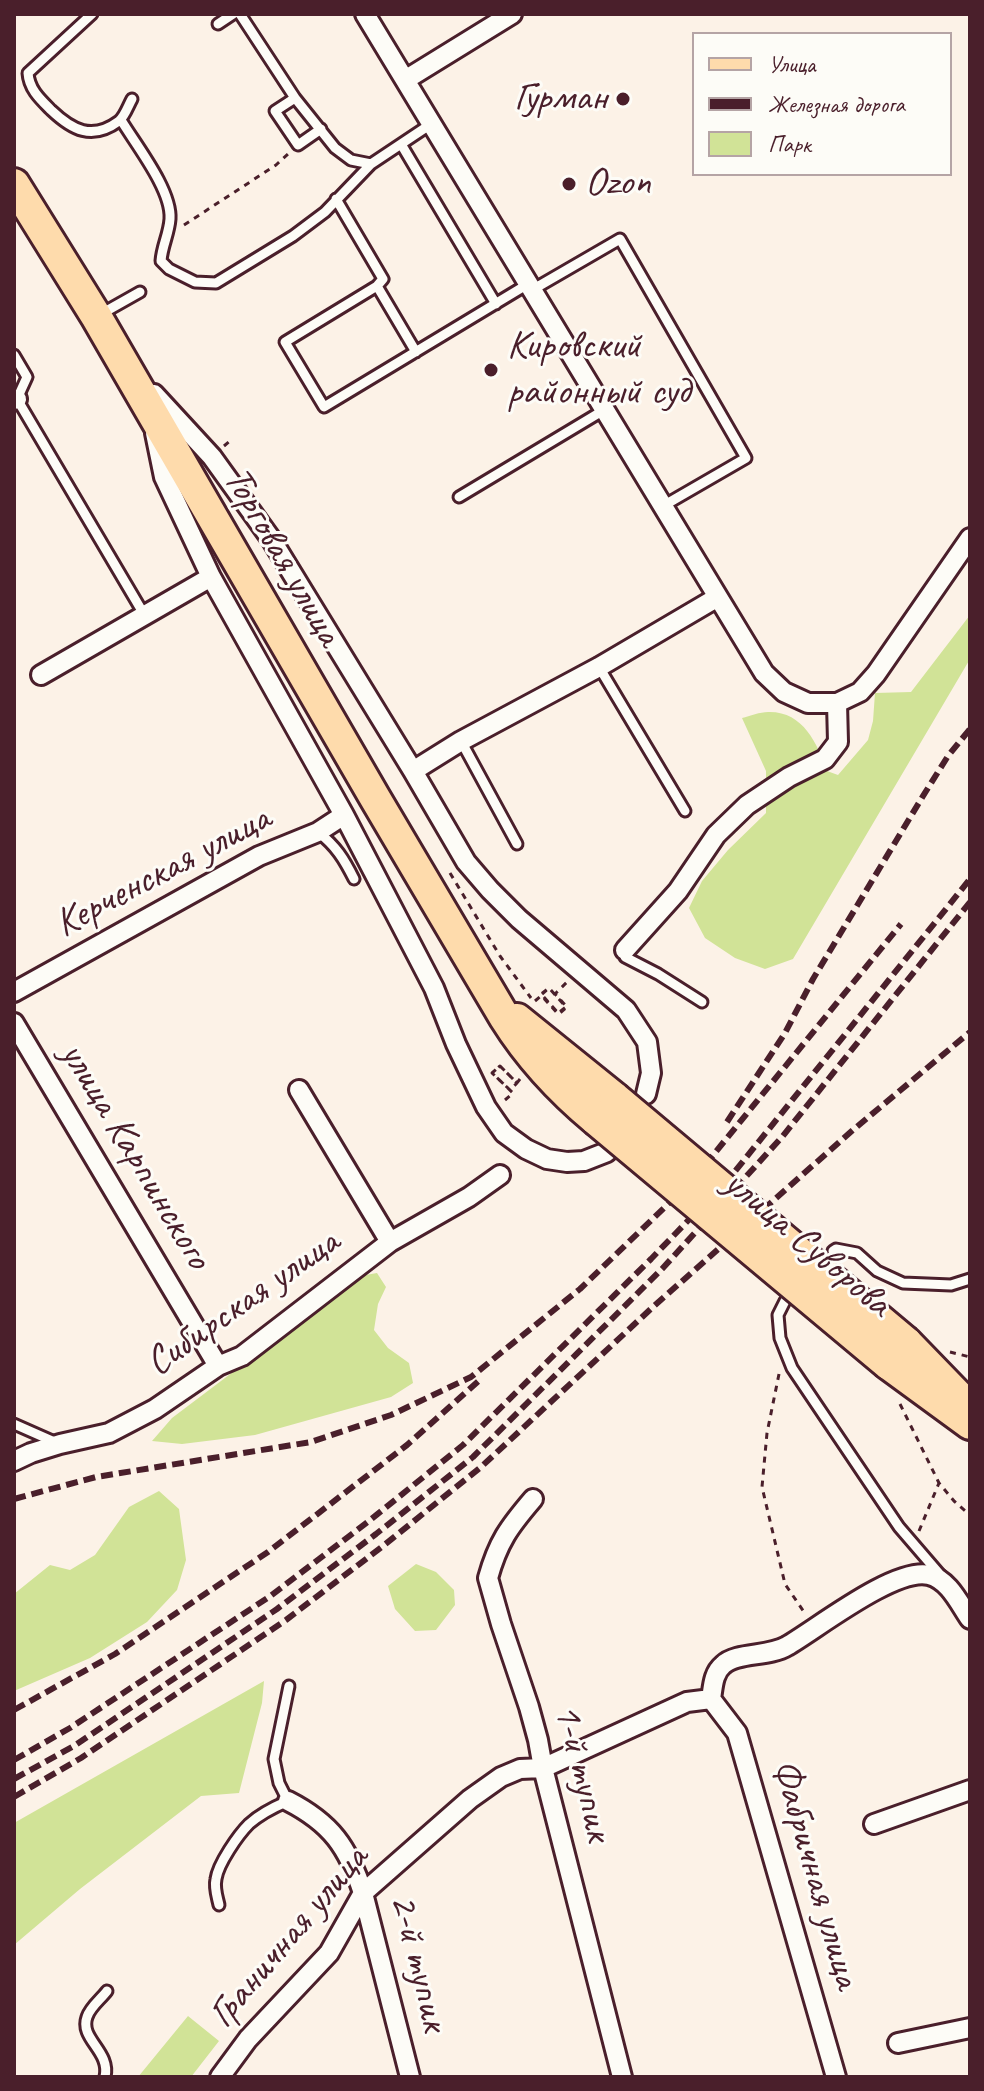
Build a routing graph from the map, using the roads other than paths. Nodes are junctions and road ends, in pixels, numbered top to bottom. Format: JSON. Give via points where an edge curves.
{"nodes":[{"id":1,"x":92,"y":14,"type":"edge"},
{"id":2,"x":233,"y":14,"type":"edge"},
{"id":3,"x":240,"y":14,"type":"edge"},
{"id":4,"x":365,"y":14,"type":"edge"},
{"id":5,"x":512,"y":14,"type":"edge"},
{"id":6,"x":218,"y":24,"type":"dead end"},
{"id":7,"x":405,"y":80,"type":"junction"},
{"id":8,"x":295,"y":98,"type":"junction"},
{"id":9,"x":132,"y":99,"type":"dead end"},
{"id":10,"x":121,"y":120,"type":"junction"},
{"id":11,"x":431,"y":124,"type":"junction"},
{"id":12,"x":321,"y":129,"type":"junction"},
{"id":13,"x":401,"y":144,"type":"junction"},
{"id":14,"x":371,"y":164,"type":"junction"},
{"id":15,"x":14,"y":184,"type":"edge"},
{"id":16,"x":336,"y":199,"type":"junction"},
{"id":17,"x":377,"y":286,"type":"junction"},
{"id":18,"x":530,"y":287,"type":"junction"},
{"id":19,"x":140,"y":292,"type":"dead end"},
{"id":20,"x":496,"y":304,"type":"junction"},
{"id":21,"x":102,"y":326,"type":"junction"},
{"id":22,"x":416,"y":352,"type":"junction"},
{"id":23,"x":14,"y":355,"type":"edge"},
{"id":24,"x":15,"y":400,"type":"edge"},
{"id":25,"x":604,"y":410,"type":"junction"},
{"id":26,"x":151,"y":411,"type":"junction"},
{"id":27,"x":459,"y":497,"type":"dead end"},
{"id":28,"x":663,"y":506,"type":"junction"},
{"id":29,"x":970,"y":538,"type":"edge"},
{"id":30,"x":211,"y":577,"type":"junction"},
{"id":31,"x":718,"y":597,"type":"junction"},
{"id":32,"x":145,"y":616,"type":"junction"},
{"id":33,"x":599,"y":667,"type":"junction"},
{"id":34,"x":41,"y":675,"type":"dead end"},
{"id":35,"x":837,"y":703,"type":"junction"},
{"id":36,"x":461,"y":741,"type":"junction"},
{"id":37,"x":413,"y":771,"type":"junction"},
{"id":38,"x":685,"y":811,"type":"dead end"},
{"id":39,"x":344,"y":815,"type":"junction"},
{"id":40,"x":318,"y":832,"type":"junction"},
{"id":41,"x":517,"y":844,"type":"dead end"},
{"id":42,"x":354,"y":879,"type":"dead end"},
{"id":43,"x":625,"y":950,"type":"joint"},
{"id":44,"x":14,"y":992,"type":"edge"},
{"id":45,"x":702,"y":1002,"type":"dead end"},
{"id":46,"x":14,"y":1023,"type":"edge"},
{"id":47,"x":299,"y":1090,"type":"dead end"},
{"id":48,"x":646,"y":1094,"type":"dead end"},
{"id":49,"x":606,"y":1109,"type":"joint"},
{"id":50,"x":607,"y":1152,"type":"dead end"},
{"id":51,"x":500,"y":1175,"type":"dead end"},
{"id":52,"x":390,"y":1242,"type":"junction"},
{"id":53,"x":833,"y":1251,"type":"dead end"},
{"id":54,"x":970,"y":1279,"type":"edge"},
{"id":55,"x":785,"y":1301,"type":"dead end"},
{"id":56,"x":218,"y":1366,"type":"junction"},
{"id":57,"x":896,"y":1366,"type":"junction"},
{"id":58,"x":970,"y":1408,"type":"edge"},
{"id":59,"x":14,"y":1424,"type":"edge"},
{"id":60,"x":970,"y":1424,"type":"edge"},
{"id":61,"x":60,"y":1444,"type":"junction"},
{"id":62,"x":14,"y":1461,"type":"edge"},
{"id":63,"x":533,"y":1499,"type":"dead end"},
{"id":64,"x":949,"y":1589,"type":"junction"},
{"id":65,"x":970,"y":1619,"type":"edge"},
{"id":66,"x":289,"y":1686,"type":"dead end"},
{"id":67,"x":711,"y":1699,"type":"junction"},
{"id":68,"x":543,"y":1768,"type":"junction"},
{"id":69,"x":970,"y":1790,"type":"edge"},
{"id":70,"x":288,"y":1801,"type":"junction"},
{"id":71,"x":874,"y":1824,"type":"dead end"},
{"id":72,"x":363,"y":1893,"type":"junction"},
{"id":73,"x":219,"y":1905,"type":"dead end"},
{"id":74,"x":107,"y":1991,"type":"dead end"},
{"id":75,"x":970,"y":2028,"type":"edge"},
{"id":76,"x":898,"y":2043,"type":"dead end"},
{"id":77,"x":105,"y":2077,"type":"edge"},
{"id":78,"x":220,"y":2077,"type":"edge"},
{"id":79,"x":410,"y":2077,"type":"edge"},
{"id":80,"x":622,"y":2077,"type":"edge"},
{"id":81,"x":836,"y":2077,"type":"edge"}],
"edges":[{"from":1,"to":10,"type":"lane","via":[[28,73],[29,82],[66,125],[80,131],[98,132]]},
{"from":2,"to":6,"type":"lane"},
{"from":3,"to":8,"type":"lane"},
{"from":4,"to":7,"type":"street"},
{"from":5,"to":7,"type":"street"},
{"from":7,"to":11,"type":"street"},
{"from":8,"to":12,"type":"lane"},
{"from":8,"to":12,"type":"lane","via":[[275,111],[298,145]]},
{"from":9,"to":10,"type":"lane"},
{"from":10,"to":16,"type":"lane","via":[[166,193],[170,215],[161,261],[195,282],[216,283],[293,236]]},
{"from":11,"to":13,"type":"lane"},
{"from":11,"to":18,"type":"street"},
{"from":12,"to":14,"type":"lane","via":[[351,160]]},
{"from":13,"to":14,"type":"lane"},
{"from":13,"to":20,"type":"lane"},
{"from":14,"to":16,"type":"lane"},
{"from":15,"to":21,"type":"main road","name":"Торговая улица"},
{"from":16,"to":17,"type":"lane","via":[[383,279]]},
{"from":17,"to":22,"type":"lane"},
{"from":17,"to":22,"type":"lane","via":[[285,342],[324,407]]},
{"from":18,"to":20,"type":"lane"},
{"from":18,"to":25,"type":"street"},
{"from":18,"to":28,"type":"lane","via":[[620,239],[746,458]]},
{"from":19,"to":21,"type":"lane"},
{"from":20,"to":22,"type":"lane"},
{"from":21,"to":26,"type":"main road","name":"Торговая улица"},
{"from":21,"to":37,"type":"street","via":[[212,457],[271,539]]},
{"from":23,"to":24,"type":"lane","via":[[27,377]]},
{"from":24,"to":32,"type":"lane"},
{"from":25,"to":27,"type":"lane"},
{"from":25,"to":28,"type":"street"},
{"from":26,"to":30,"type":"street","via":[[164,477]]},
{"from":26,"to":49,"type":"main road","name":"Торговая улица","via":[[524,1048],[548,1077]]},
{"from":28,"to":31,"type":"street"},
{"from":29,"to":35,"type":"street","via":[[876,674],[860,692]]},
{"from":30,"to":32,"type":"street"},
{"from":30,"to":39,"type":"street"},
{"from":31,"to":33,"type":"street"},
{"from":31,"to":35,"type":"street","via":[[764,673],[784,692],[808,703]]},
{"from":32,"to":34,"type":"street"},
{"from":33,"to":36,"type":"street"},
{"from":33,"to":38,"type":"lane"},
{"from":35,"to":43,"type":"street","via":[[838,742],[825,759],[747,805],[716,835],[678,891]]},
{"from":36,"to":37,"type":"street"},
{"from":36,"to":41,"type":"lane"},
{"from":37,"to":48,"type":"street","via":[[466,862],[490,890],[626,1010],[647,1042],[651,1073]]},
{"from":39,"to":40,"type":"street","name":"Керченская улица"},
{"from":39,"to":50,"type":"street","via":[[434,988],[486,1107],[504,1133],[557,1161],[584,1161]]},
{"from":40,"to":42,"type":"lane","via":[[343,857]]},
{"from":40,"to":44,"type":"street","name":"Керченская улица","via":[[259,856]]},
{"from":43,"to":45,"type":"lane","via":[[632,962]]},
{"from":46,"to":56,"type":"street","name":"улица Карпинского"},
{"from":47,"to":52,"type":"street"},
{"from":49,"to":57,"type":"main road","name":"улица Суворова","bridge":true},
{"from":51,"to":52,"type":"street","name":"Сибирская улица"},
{"from":52,"to":56,"type":"street","name":"Сибирская улица","via":[[242,1356]]},
{"from":53,"to":54,"type":"lane","via":[[857,1253],[877,1271],[903,1283],[951,1285]]},
{"from":55,"to":64,"type":"lane","via":[[778,1315],[780,1338],[792,1368],[899,1527]]},
{"from":56,"to":61,"type":"street","name":"Сибирская улица","via":[[109,1433]]},
{"from":57,"to":58,"type":"main road","name":"улица Суворова"},
{"from":57,"to":60,"type":"main road","name":"улица Суворова"},
{"from":59,"to":61,"type":"lane"},
{"from":61,"to":62,"type":"street","name":"Сибирская улица"},
{"from":63,"to":68,"type":"street","name":"1-й тупик","via":[[505,1535],[488,1578]]},
{"from":64,"to":65,"type":"street"},
{"from":64,"to":67,"type":"street","via":[[930,1575],[891,1582],[783,1648],[722,1665]]},
{"from":66,"to":70,"type":"lane","via":[[274,1759]]},
{"from":67,"to":68,"type":"street","name":"Граничная улица","via":[[687,1702]]},
{"from":67,"to":81,"type":"street","name":"Фабричная улица","via":[[737,1733]]},
{"from":68,"to":72,"type":"street","name":"Граничная улица","via":[[501,1777]]},
{"from":68,"to":80,"type":"street","name":"1-й тупик"},
{"from":69,"to":71,"type":"street"},
{"from":70,"to":72,"type":"street","name":"2-й тупик","via":[[309,1812],[341,1843]]},
{"from":70,"to":73,"type":"lane","via":[[249,1824],[228,1852],[216,1875]]},
{"from":72,"to":78,"type":"street","name":"Граничная улица","via":[[329,1953],[248,2039]]},
{"from":72,"to":79,"type":"street","name":"2-й тупик"},
{"from":74,"to":77,"type":"lane","via":[[85,2021],[87,2034],[106,2062]]},
{"from":75,"to":76,"type":"street"}]}
